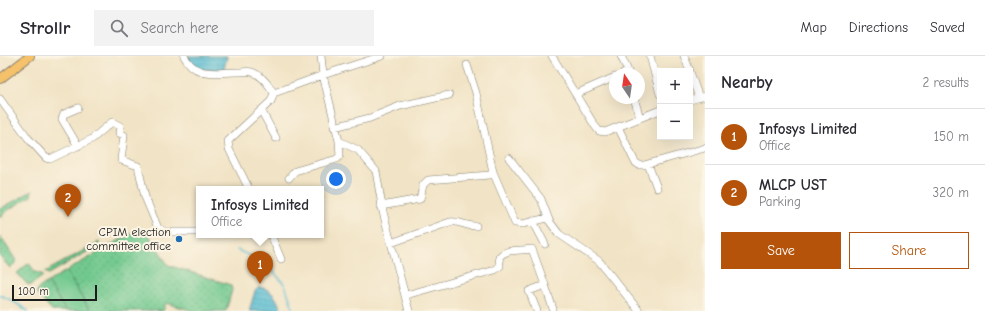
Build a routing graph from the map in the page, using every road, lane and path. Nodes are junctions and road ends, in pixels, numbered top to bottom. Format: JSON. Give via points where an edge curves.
{"nodes":[{"id":1,"x":30,"y":56,"type":"edge"},
{"id":2,"x":184,"y":56,"type":"edge"},
{"id":3,"x":321,"y":56,"type":"edge"},
{"id":4,"x":382,"y":56,"type":"edge"},
{"id":5,"x":552,"y":56,"type":"edge"},
{"id":6,"x":621,"y":56,"type":"edge"},
{"id":7,"x":650,"y":56,"type":"edge"},
{"id":8,"x":684,"y":56,"type":"edge"},
{"id":9,"x":467,"y":65,"type":"dead end"},
{"id":10,"x":627,"y":68,"type":"edge"},
{"id":11,"x":689,"y":68,"type":"edge"},
{"id":12,"x":323,"y":75,"type":"junction"},
{"id":13,"x":693,"y":78,"type":"edge"},
{"id":14,"x":0,"y":79,"type":"edge"},
{"id":15,"x":609,"y":80,"type":"edge"},
{"id":16,"x":657,"y":83,"type":"edge"},
{"id":17,"x":274,"y":94,"type":"junction"},
{"id":18,"x":576,"y":94,"type":"junction"},
{"id":19,"x":449,"y":95,"type":"dead end"},
{"id":20,"x":702,"y":97,"type":"edge"},
{"id":21,"x":0,"y":99,"type":"edge"},
{"id":22,"x":636,"y":104,"type":"edge"},
{"id":23,"x":78,"y":108,"type":"dead end"},
{"id":24,"x":261,"y":110,"type":"junction"},
{"id":25,"x":657,"y":111,"type":"edge"},
{"id":26,"x":640,"y":118,"type":"junction"},
{"id":27,"x":334,"y":127,"type":"junction"},
{"id":28,"x":618,"y":127,"type":"junction"},
{"id":29,"x":276,"y":138,"type":"dead end"},
{"id":30,"x":339,"y":141,"type":"junction"},
{"id":31,"x":78,"y":146,"type":"junction"},
{"id":32,"x":705,"y":148,"type":"edge"},
{"id":33,"x":509,"y":158,"type":"dead end"},
{"id":34,"x":648,"y":164,"type":"junction"},
{"id":35,"x":493,"y":172,"type":"junction"},
{"id":36,"x":289,"y":178,"type":"dead end"},
{"id":37,"x":248,"y":186,"type":"edge"},
{"id":38,"x":657,"y":188,"type":"dead end"},
{"id":39,"x":381,"y":206,"type":"junction"},
{"id":40,"x":549,"y":220,"type":"junction"},
{"id":41,"x":533,"y":221,"type":"junction"},
{"id":42,"x":476,"y":226,"type":"dead end"},
{"id":43,"x":196,"y":232,"type":"edge"},
{"id":44,"x":272,"y":238,"type":"edge"},
{"id":45,"x":391,"y":243,"type":"junction"},
{"id":46,"x":545,"y":244,"type":"dead end"},
{"id":47,"x":281,"y":259,"type":"dead end"},
{"id":48,"x":545,"y":285,"type":"junction"},
{"id":49,"x":406,"y":294,"type":"junction"},
{"id":50,"x":553,"y":309,"type":"dead end"},
{"id":51,"x":409,"y":311,"type":"edge"},
{"id":52,"x":537,"y":311,"type":"edge"},
{"id":53,"x":639,"y":311,"type":"edge"}],
"edges":[{"from":1,"to":14,"type":"main road"},
{"from":2,"to":17,"type":"street","via":[[189,64],[203,74],[227,71],[252,72],[268,83]]},
{"from":3,"to":12,"type":"street"},
{"from":4,"to":12,"type":"street"},
{"from":5,"to":18,"type":"street"},
{"from":6,"to":10,"type":"street"},
{"from":7,"to":16,"type":"street"},
{"from":8,"to":11,"type":"street"},
{"from":9,"to":35,"type":"street","via":[[476,93]]},
{"from":12,"to":17,"type":"street"},
{"from":12,"to":27,"type":"street"},
{"from":13,"to":20,"type":"street"},
{"from":15,"to":18,"type":"street"},
{"from":17,"to":24,"type":"street","via":[[271,101]]},
{"from":18,"to":28,"type":"street","via":[[599,131],[605,132]]},
{"from":19,"to":27,"type":"street","via":[[400,106],[370,118]]},
{"from":21,"to":31,"type":"street","via":[[46,158],[50,159]]},
{"from":22,"to":26,"type":"street"},
{"from":23,"to":31,"type":"street","via":[[64,114],[62,119]]},
{"from":24,"to":29,"type":"street"},
{"from":24,"to":37,"type":"street","via":[[228,142]]},
{"from":25,"to":26,"type":"street"},
{"from":26,"to":28,"type":"street"},
{"from":27,"to":30,"type":"street"},
{"from":28,"to":34,"type":"street","via":[[635,162],[639,165]]},
{"from":30,"to":36,"type":"street","via":[[340,156],[337,159],[295,171]]},
{"from":30,"to":39,"type":"street","via":[[358,150],[376,171]]},
{"from":31,"to":43,"type":"street","via":[[92,139],[112,122],[120,126],[119,132],[124,135],[121,160],[138,166],[145,197],[158,228],[166,232]]},
{"from":32,"to":34,"type":"street"},
{"from":33,"to":40,"type":"street","via":[[541,199]]},
{"from":34,"to":38,"type":"street"},
{"from":35,"to":39,"type":"street","via":[[490,175],[428,180],[423,185],[420,199]]},
{"from":35,"to":41,"type":"street","via":[[515,223]]},
{"from":39,"to":45,"type":"street"},
{"from":40,"to":41,"type":"street","via":[[543,218]]},
{"from":40,"to":53,"type":"street","via":[[559,234],[599,261]]},
{"from":41,"to":46,"type":"street"},
{"from":42,"to":45,"type":"street","via":[[468,227],[458,222],[450,222]]},
{"from":44,"to":47,"type":"street"},
{"from":45,"to":49,"type":"street"},
{"from":48,"to":49,"type":"street","via":[[532,250],[517,249],[502,254],[499,257],[500,266],[495,270]]},
{"from":48,"to":50,"type":"street"},
{"from":48,"to":52,"type":"street","via":[[529,291]]},
{"from":49,"to":51,"type":"street"}]}
